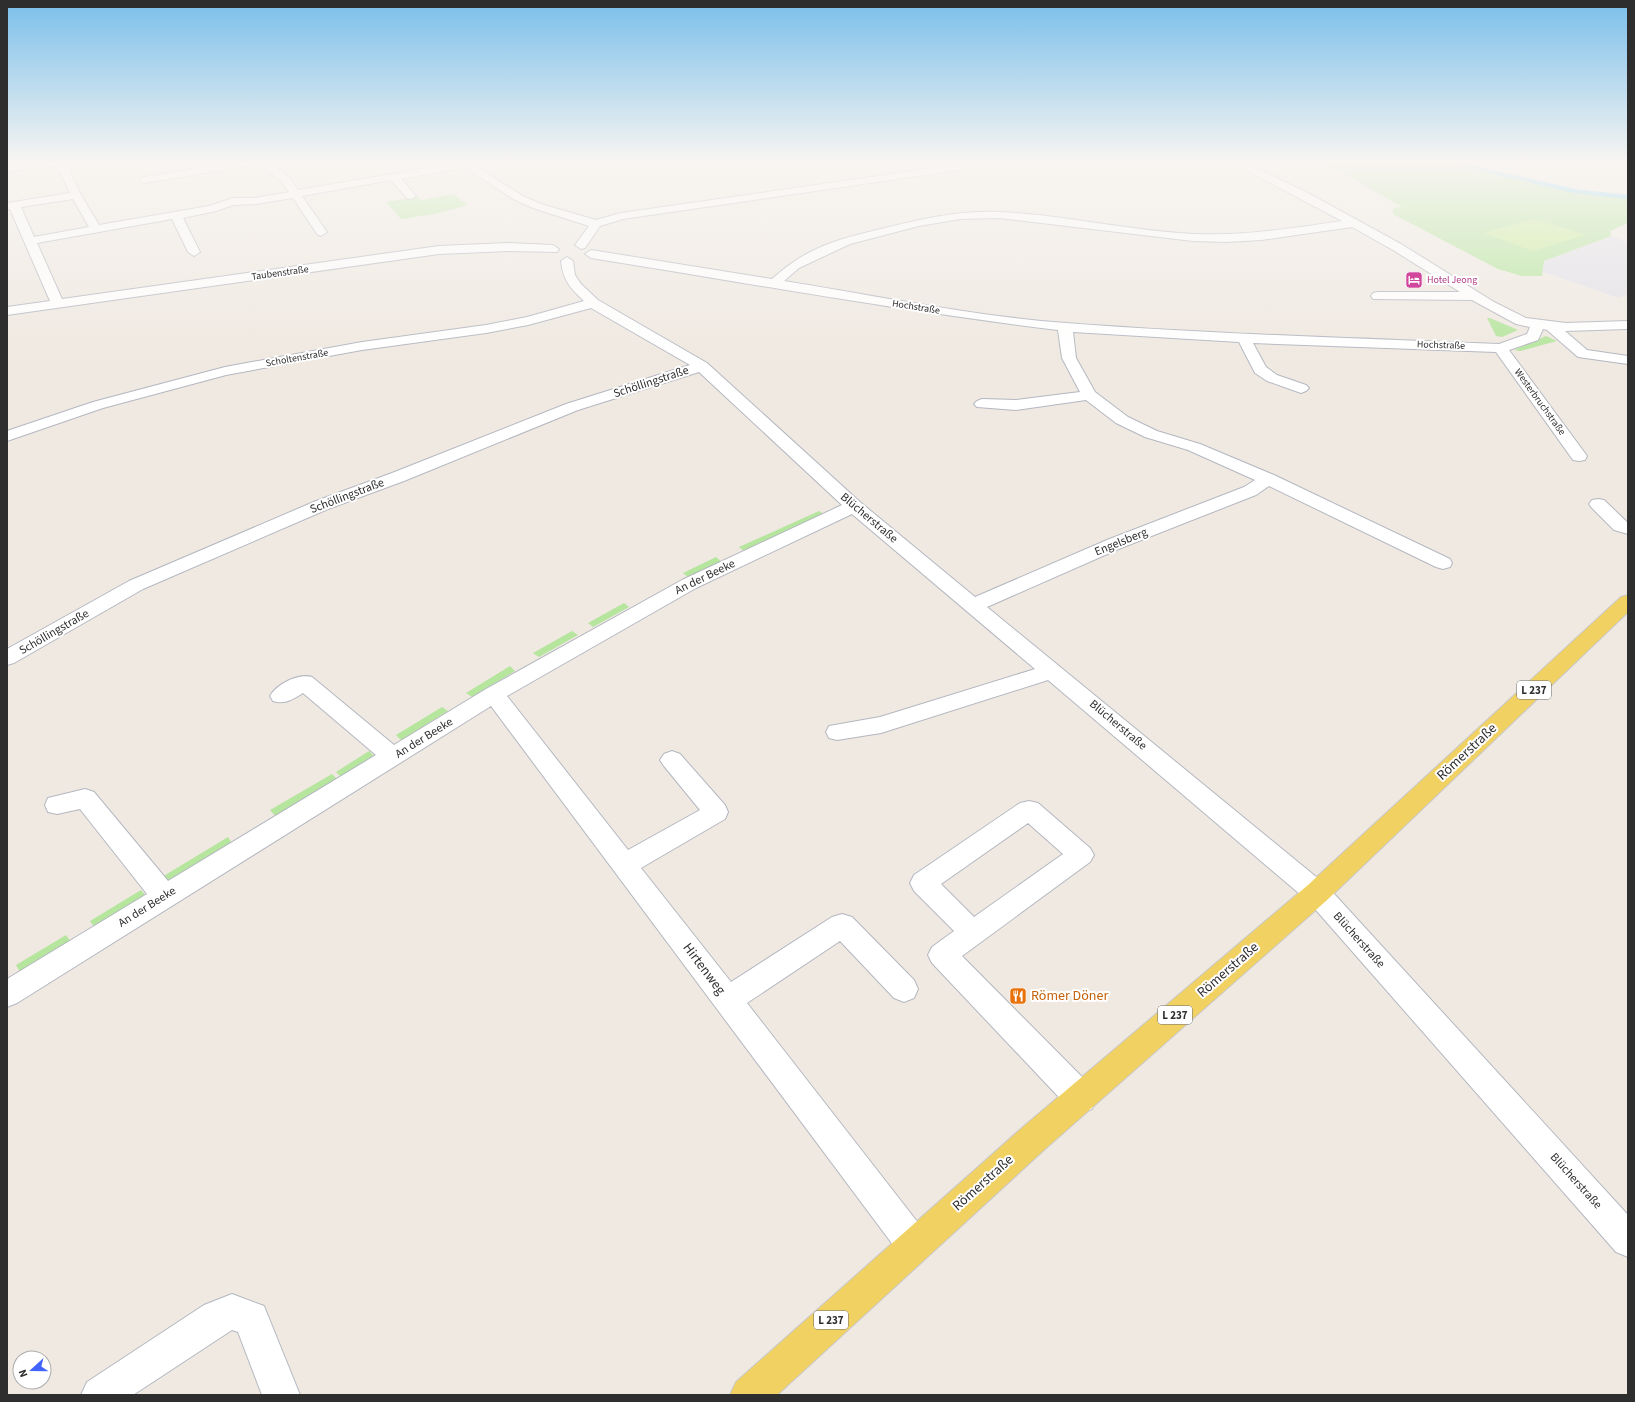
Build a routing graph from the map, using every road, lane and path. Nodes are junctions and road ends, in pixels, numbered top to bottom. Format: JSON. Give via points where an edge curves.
{"nodes":[{"id":1,"x":23,"y":228,"type":"edge"},
{"id":2,"x":93,"y":228,"type":"edge"},
{"id":3,"x":183,"y":228,"type":"edge"},
{"id":4,"x":319,"y":228,"type":"edge"},
{"id":5,"x":593,"y":228,"type":"edge"},
{"id":6,"x":897,"y":228,"type":"edge"},
{"id":7,"x":1123,"y":228,"type":"edge"},
{"id":8,"x":1316,"y":228,"type":"edge"},
{"id":9,"x":1364,"y":228,"type":"edge"},
{"id":10,"x":321,"y":232,"type":"dead end"},
{"id":11,"x":30,"y":241,"type":"junction"},
{"id":12,"x":194,"y":252,"type":"dead end"},
{"id":13,"x":575,"y":255,"type":"junction"},
{"id":14,"x":774,"y":284,"type":"junction"},
{"id":15,"x":1378,"y":296,"type":"dead end"},
{"id":16,"x":1475,"y":296,"type":"junction"},
{"id":17,"x":593,"y":303,"type":"junction"},
{"id":18,"x":58,"y":304,"type":"junction"},
{"id":19,"x":7,"y":311,"type":"edge"},
{"id":20,"x":1545,"y":325,"type":"junction"},
{"id":21,"x":1628,"y":325,"type":"edge"},
{"id":22,"x":1065,"y":327,"type":"junction"},
{"id":23,"x":1244,"y":338,"type":"junction"},
{"id":24,"x":1500,"y":348,"type":"junction"},
{"id":25,"x":1628,"y":360,"type":"edge"},
{"id":26,"x":702,"y":366,"type":"junction"},
{"id":27,"x":1300,"y":388,"type":"dead end"},
{"id":28,"x":1089,"y":395,"type":"junction"},
{"id":29,"x":982,"y":404,"type":"dead end"},
{"id":30,"x":7,"y":436,"type":"edge"},
{"id":31,"x":1579,"y":456,"type":"dead end"},
{"id":32,"x":1268,"y":479,"type":"junction"},
{"id":33,"x":1598,"y":504,"type":"dead end"},
{"id":34,"x":854,"y":506,"type":"junction"},
{"id":35,"x":1628,"y":529,"type":"edge"},
{"id":36,"x":1443,"y":562,"type":"dead end"},
{"id":37,"x":1628,"y":601,"type":"edge"},
{"id":38,"x":974,"y":605,"type":"junction"},
{"id":39,"x":7,"y":658,"type":"edge"},
{"id":40,"x":1053,"y":671,"type":"junction"},
{"id":41,"x":494,"y":694,"type":"junction"},
{"id":42,"x":280,"y":696,"type":"dead end"},
{"id":43,"x":837,"y":732,"type":"dead end"},
{"id":44,"x":393,"y":756,"type":"junction"},
{"id":45,"x":672,"y":760,"type":"dead end"},
{"id":46,"x":57,"y":805,"type":"dead end"},
{"id":47,"x":624,"y":865,"type":"junction"},
{"id":48,"x":1317,"y":892,"type":"junction"},
{"id":49,"x":165,"y":897,"type":"junction"},
{"id":50,"x":973,"y":932,"type":"junction"},
{"id":51,"x":904,"y":989,"type":"dead end"},
{"id":52,"x":7,"y":994,"type":"edge"},
{"id":53,"x":727,"y":1000,"type":"junction"},
{"id":54,"x":1081,"y":1098,"type":"junction"},
{"id":55,"x":1628,"y":1240,"type":"edge"},
{"id":56,"x":914,"y":1244,"type":"junction"},
{"id":57,"x":100,"y":1395,"type":"edge"},
{"id":58,"x":281,"y":1395,"type":"edge"},
{"id":59,"x":749,"y":1395,"type":"edge"}],
"edges":[{"from":1,"to":11,"type":"street"},
{"from":2,"to":11,"type":"street"},
{"from":3,"to":12,"type":"street"},
{"from":4,"to":10,"type":"street"},
{"from":5,"to":13,"type":"street"},
{"from":6,"to":14,"type":"street","via":[[846,241],[812,255],[795,265]]},
{"from":7,"to":8,"type":"street","via":[[1226,238]]},
{"from":9,"to":16,"type":"street"},
{"from":11,"to":18,"type":"street"},
{"from":13,"to":14,"type":"street","name":"Hochstraße"},
{"from":13,"to":17,"type":"street","name":"Blücherstraße","via":[[569,275]]},
{"from":13,"to":18,"type":"street","name":"Taubenstraße","via":[[508,247],[439,250]]},
{"from":14,"to":22,"type":"street","name":"Hochstraße","via":[[982,317]]},
{"from":15,"to":16,"type":"street"},
{"from":16,"to":20,"type":"street","via":[[1505,314]]},
{"from":17,"to":26,"type":"street","name":"Blücherstraße"},
{"from":17,"to":30,"type":"street","name":"Scholtenstraße","via":[[507,325],[362,346],[225,372],[98,405]]},
{"from":18,"to":19,"type":"street","name":"Taubenstraße"},
{"from":20,"to":21,"type":"street"},
{"from":20,"to":24,"type":"street","name":"Hochstraße","via":[[1533,337]]},
{"from":20,"to":25,"type":"street","via":[[1583,354]]},
{"from":22,"to":23,"type":"street","name":"Hochstraße"},
{"from":22,"to":28,"type":"street","via":[[1069,358]]},
{"from":23,"to":24,"type":"street","name":"Hochstraße"},
{"from":23,"to":27,"type":"street","via":[[1260,370],[1272,378]]},
{"from":24,"to":31,"type":"street","name":"Westerbruchstraße"},
{"from":26,"to":34,"type":"street","name":"Blücherstraße"},
{"from":26,"to":39,"type":"street","name":"Schöllingstraße","via":[[572,407],[322,505],[136,585]]},
{"from":28,"to":29,"type":"street","via":[[1016,405]]},
{"from":28,"to":32,"type":"street","via":[[1122,420],[1151,434],[1194,447]]},
{"from":32,"to":36,"type":"street"},
{"from":32,"to":38,"type":"street","name":"Engelsberg","via":[[1250,491],[1114,544]]},
{"from":33,"to":35,"type":"street","via":[[1620,526]]},
{"from":34,"to":38,"type":"street","name":"Blücherstraße"},
{"from":34,"to":41,"type":"street","name":"An der Beeke","via":[[689,584]]},
{"from":37,"to":48,"type":"main road","name":"Römerstraße","number":"L 237"},
{"from":38,"to":40,"type":"street","name":"Blücherstraße"},
{"from":40,"to":43,"type":"street","via":[[881,725]]},
{"from":40,"to":48,"type":"street","name":"Blücherstraße"},
{"from":41,"to":44,"type":"street","name":"An der Beeke"},
{"from":41,"to":47,"type":"street","name":"Hirtenweg"},
{"from":42,"to":44,"type":"street","via":[[304,682]]},
{"from":44,"to":49,"type":"street","name":"An der Beeke"},
{"from":45,"to":47,"type":"street","via":[[716,812]]},
{"from":46,"to":49,"type":"street","via":[[85,798]]},
{"from":47,"to":53,"type":"street","name":"Hirtenweg"},
{"from":48,"to":54,"type":"main road","name":"Römerstraße","number":"L 237"},
{"from":48,"to":55,"type":"street","name":"Blücherstraße"},
{"from":49,"to":52,"type":"street","name":"An der Beeke"},
{"from":50,"to":50,"type":"street","via":[[1081,855],[1029,810],[924,883]]},
{"from":50,"to":54,"type":"street","via":[[942,955]]},
{"from":51,"to":53,"type":"street","via":[[842,925]]},
{"from":53,"to":56,"type":"street","name":"Hirtenweg"},
{"from":54,"to":56,"type":"main road","name":"Römerstraße","number":"L 237"},
{"from":56,"to":59,"type":"main road","name":"Römerstraße","number":"L 237"},
{"from":57,"to":58,"type":"street","via":[[217,1318],[232,1312],[251,1319]]}]}
